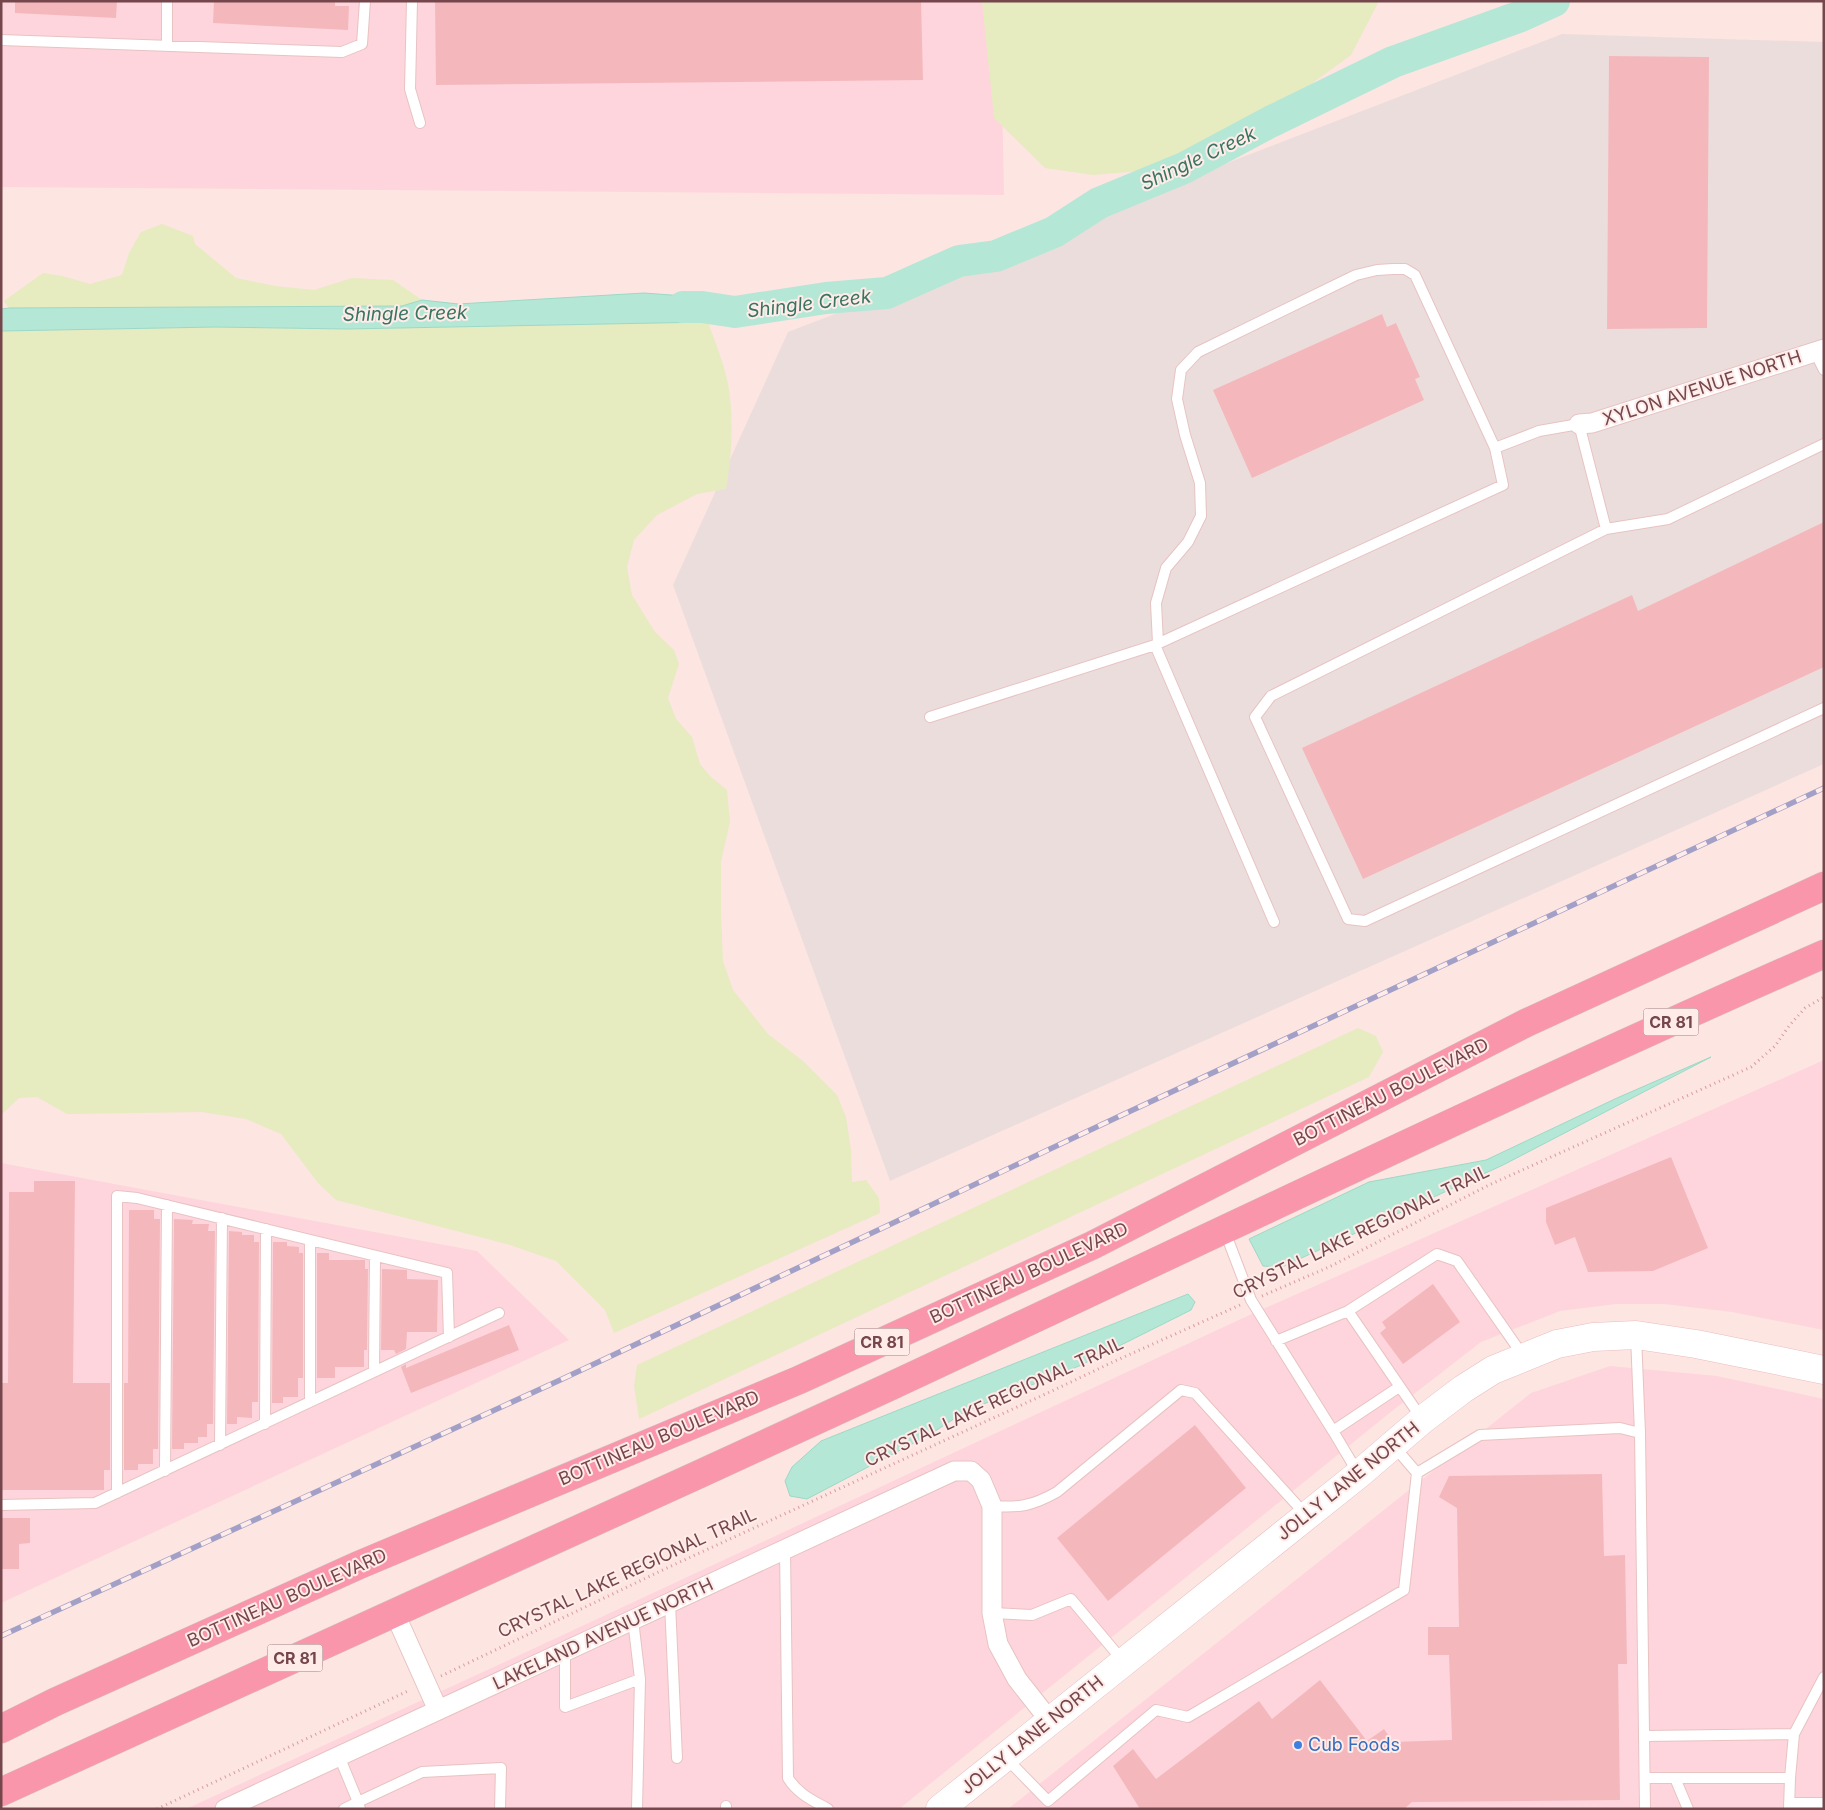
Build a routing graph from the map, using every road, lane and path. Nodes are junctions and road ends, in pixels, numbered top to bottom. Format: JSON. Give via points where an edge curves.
{"nodes":[{"id":1,"x":167,"y":1,"type":"edge"},
{"id":2,"x":365,"y":1,"type":"edge"},
{"id":3,"x":412,"y":1,"type":"edge"},
{"id":4,"x":1,"y":40,"type":"edge"},
{"id":5,"x":167,"y":46,"type":"junction"},
{"id":6,"x":420,"y":123,"type":"dead end"},
{"id":7,"x":1819,"y":350,"type":"edge"},
{"id":8,"x":1824,"y":370,"type":"edge"},
{"id":9,"x":1579,"y":424,"type":"junction"},
{"id":10,"x":1824,"y":444,"type":"edge"},
{"id":11,"x":1495,"y":448,"type":"junction"},
{"id":12,"x":1606,"y":529,"type":"junction"},
{"id":13,"x":1157,"y":644,"type":"junction"},
{"id":14,"x":1824,"y":708,"type":"edge"},
{"id":15,"x":930,"y":717,"type":"dead end"},
{"id":16,"x":1824,"y":886,"type":"edge"},
{"id":17,"x":1274,"y":922,"type":"dead end"},
{"id":18,"x":1824,"y":954,"type":"edge"},
{"id":19,"x":1824,"y":997,"type":"edge"},
{"id":20,"x":167,"y":1205,"type":"junction"},
{"id":21,"x":222,"y":1218,"type":"junction"},
{"id":22,"x":266,"y":1229,"type":"junction"},
{"id":23,"x":1225,"y":1231,"type":"junction"},
{"id":24,"x":310,"y":1240,"type":"junction"},
{"id":25,"x":375,"y":1256,"type":"junction"},
{"id":26,"x":1251,"y":1300,"type":"junction"},
{"id":27,"x":1348,"y":1311,"type":"junction"},
{"id":28,"x":499,"y":1313,"type":"dead end"},
{"id":29,"x":1636,"y":1335,"type":"junction"},
{"id":30,"x":450,"y":1337,"type":"junction"},
{"id":31,"x":1276,"y":1341,"type":"junction"},
{"id":32,"x":1525,"y":1358,"type":"junction"},
{"id":33,"x":1824,"y":1370,"type":"edge"},
{"id":34,"x":374,"y":1372,"type":"junction"},
{"id":35,"x":1399,"y":1387,"type":"junction"},
{"id":36,"x":310,"y":1402,"type":"junction"},
{"id":37,"x":1422,"y":1420,"type":"junction"},
{"id":38,"x":264,"y":1424,"type":"junction"},
{"id":39,"x":1333,"y":1431,"type":"junction"},
{"id":40,"x":1640,"y":1433,"type":"junction"},
{"id":41,"x":220,"y":1445,"type":"junction"},
{"id":42,"x":1393,"y":1445,"type":"junction"},
{"id":43,"x":165,"y":1471,"type":"junction"},
{"id":44,"x":1417,"y":1473,"type":"junction"},
{"id":45,"x":1358,"y":1474,"type":"junction"},
{"id":46,"x":117,"y":1493,"type":"junction"},
{"id":47,"x":1,"y":1505,"type":"edge"},
{"id":48,"x":992,"y":1506,"type":"junction"},
{"id":49,"x":1306,"y":1516,"type":"junction"},
{"id":50,"x":785,"y":1550,"type":"junction"},
{"id":51,"x":670,"y":1603,"type":"junction"},
{"id":52,"x":992,"y":1613,"type":"junction"},
{"id":53,"x":395,"y":1614,"type":"junction"},
{"id":54,"x":633,"y":1620,"type":"junction"},
{"id":55,"x":565,"y":1652,"type":"junction"},
{"id":56,"x":1123,"y":1661,"type":"junction"},
{"id":57,"x":1824,"y":1677,"type":"edge"},
{"id":58,"x":640,"y":1679,"type":"junction"},
{"id":59,"x":426,"y":1683,"type":"junction"},
{"id":60,"x":55,"y":1702,"type":"junction"},
{"id":61,"x":438,"y":1710,"type":"junction"},
{"id":62,"x":1,"y":1712,"type":"edge"},
{"id":63,"x":1050,"y":1721,"type":"junction"},
{"id":64,"x":1,"y":1729,"type":"edge"},
{"id":65,"x":1794,"y":1734,"type":"junction"},
{"id":66,"x":1645,"y":1736,"type":"junction"},
{"id":67,"x":339,"y":1756,"type":"junction"},
{"id":68,"x":1005,"y":1756,"type":"junction"},
{"id":69,"x":677,"y":1758,"type":"dead end"},
{"id":70,"x":1645,"y":1778,"type":"junction"},
{"id":71,"x":1675,"y":1778,"type":"junction"},
{"id":72,"x":1790,"y":1778,"type":"junction"},
{"id":73,"x":1,"y":1792,"type":"edge"},
{"id":74,"x":1824,"y":1803,"type":"edge"},
{"id":75,"x":359,"y":1805,"type":"edge"},
{"id":76,"x":1789,"y":1806,"type":"edge"},
{"id":77,"x":157,"y":1809,"type":"edge"},
{"id":78,"x":225,"y":1809,"type":"edge"},
{"id":79,"x":344,"y":1809,"type":"edge"},
{"id":80,"x":500,"y":1809,"type":"edge"},
{"id":81,"x":637,"y":1809,"type":"edge"},
{"id":82,"x":828,"y":1809,"type":"edge"},
{"id":83,"x":940,"y":1809,"type":"edge"},
{"id":84,"x":1645,"y":1809,"type":"edge"},
{"id":85,"x":1688,"y":1809,"type":"edge"}],
"edges":[{"from":1,"to":5,"type":"lane"},
{"from":2,"to":5,"type":"lane","via":[[362,44],[342,52]]},
{"from":3,"to":6,"type":"lane","via":[[410,89]]},
{"from":4,"to":5,"type":"lane"},
{"from":7,"to":8,"type":"lane"},
{"from":7,"to":9,"type":"street","name":"XYLON AVENUE NORTH","via":[[1592,423]]},
{"from":9,"to":11,"type":"lane","via":[[1539,431]]},
{"from":9,"to":12,"type":"lane"},
{"from":10,"to":12,"type":"lane","via":[[1668,519]]},
{"from":11,"to":13,"type":"lane","via":[[1503,485]]},
{"from":11,"to":13,"type":"lane","via":[[1415,275],[1405,268],[1356,275],[1198,352],[1181,370],[1178,399],[1200,484],[1201,516],[1188,542],[1166,568],[1156,603]]},
{"from":12,"to":14,"type":"lane","via":[[1271,696],[1255,717],[1348,919],[1365,921]]},
{"from":13,"to":15,"type":"lane"},
{"from":13,"to":17,"type":"lane"},
{"from":16,"to":60,"type":"highway","name":"BOTTINEAU BOULEVARD","number":"CR 81","via":[[1526,1023],[1066,1257],[799,1380],[359,1565]]},
{"from":18,"to":23,"type":"highway","number":"CR 81","via":[[1536,1083]]},
{"from":19,"to":26,"type":"path","name":"CRYSTAL LAKE REGIONAL TRAIL","via":[[1805,1008],[1775,1046],[1751,1067],[1489,1185],[1329,1267]]},
{"from":20,"to":21,"type":"lane"},
{"from":20,"to":43,"type":"lane"},
{"from":20,"to":46,"type":"lane","via":[[117,1196]]},
{"from":21,"to":22,"type":"lane"},
{"from":21,"to":41,"type":"lane"},
{"from":22,"to":24,"type":"lane"},
{"from":22,"to":38,"type":"lane"},
{"from":23,"to":26,"type":"lane"},
{"from":23,"to":53,"type":"highway","number":"CR 81"},
{"from":24,"to":25,"type":"lane"},
{"from":24,"to":36,"type":"lane"},
{"from":25,"to":30,"type":"lane","via":[[447,1274]]},
{"from":25,"to":34,"type":"lane"},
{"from":26,"to":31,"type":"lane"},
{"from":26,"to":59,"type":"path","name":"CRYSTAL LAKE REGIONAL TRAIL","via":[[678,1563]]},
{"from":27,"to":31,"type":"lane"},
{"from":27,"to":32,"type":"lane","via":[[1437,1254],[1457,1261]]},
{"from":27,"to":35,"type":"lane"},
{"from":28,"to":30,"type":"lane"},
{"from":29,"to":32,"type":"street","name":"JOLLY LANE NORTH","via":[[1593,1337],[1557,1344]]},
{"from":29,"to":33,"type":"street","name":"JOLLY LANE NORTH"},
{"from":29,"to":40,"type":"lane"},
{"from":30,"to":34,"type":"lane"},
{"from":31,"to":39,"type":"lane"},
{"from":32,"to":37,"type":"street","name":"JOLLY LANE NORTH","via":[[1493,1370]]},
{"from":34,"to":36,"type":"lane"},
{"from":35,"to":37,"type":"lane"},
{"from":35,"to":39,"type":"lane"},
{"from":36,"to":38,"type":"lane"},
{"from":37,"to":42,"type":"street","name":"JOLLY LANE NORTH"},
{"from":38,"to":41,"type":"lane"},
{"from":39,"to":45,"type":"lane"},
{"from":40,"to":44,"type":"lane","via":[[1620,1428],[1480,1435]]},
{"from":40,"to":66,"type":"lane"},
{"from":41,"to":43,"type":"lane"},
{"from":42,"to":44,"type":"lane"},
{"from":42,"to":45,"type":"street","name":"JOLLY LANE NORTH"},
{"from":43,"to":46,"type":"lane"},
{"from":44,"to":68,"type":"lane","via":[[1404,1590],[1188,1717],[1156,1710],[1048,1800]]},
{"from":45,"to":49,"type":"street","name":"JOLLY LANE NORTH"},
{"from":46,"to":47,"type":"lane","via":[[95,1503]]},
{"from":48,"to":49,"type":"lane","via":[[1037,1503],[1057,1492],[1181,1390],[1195,1392]]},
{"from":48,"to":50,"type":"street","name":"LAKELAND AVENUE NORTH","via":[[981,1480],[971,1471],[954,1471]]},
{"from":48,"to":52,"type":"street"},
{"from":49,"to":56,"type":"street","name":"JOLLY LANE NORTH"},
{"from":50,"to":51,"type":"street","name":"LAKELAND AVENUE NORTH"},
{"from":50,"to":82,"type":"lane","via":[[788,1778],[805,1797]]},
{"from":51,"to":54,"type":"street","name":"LAKELAND AVENUE NORTH"},
{"from":51,"to":69,"type":"lane"},
{"from":52,"to":56,"type":"lane","via":[[1032,1615],[1071,1599]]},
{"from":52,"to":63,"type":"street","via":[[998,1644],[1017,1679]]},
{"from":53,"to":59,"type":"street"},
{"from":53,"to":73,"type":"highway","number":"CR 81"},
{"from":54,"to":55,"type":"street","name":"LAKELAND AVENUE NORTH"},
{"from":54,"to":58,"type":"lane"},
{"from":55,"to":58,"type":"lane","via":[[565,1707]]},
{"from":55,"to":61,"type":"street","name":"LAKELAND AVENUE NORTH"},
{"from":56,"to":63,"type":"street","name":"JOLLY LANE NORTH"},
{"from":57,"to":65,"type":"lane"},
{"from":58,"to":81,"type":"lane"},
{"from":59,"to":61,"type":"street"},
{"from":59,"to":77,"type":"path","name":"CRYSTAL LAKE REGIONAL TRAIL"},
{"from":60,"to":62,"type":"highway"},
{"from":60,"to":64,"type":"highway","name":"BOTTINEAU BOULEVARD","number":"CR 81"},
{"from":61,"to":67,"type":"street","name":"LAKELAND AVENUE NORTH"},
{"from":63,"to":68,"type":"street","name":"JOLLY LANE NORTH"},
{"from":65,"to":66,"type":"lane"},
{"from":65,"to":72,"type":"lane"},
{"from":66,"to":70,"type":"lane"},
{"from":67,"to":75,"type":"lane"},
{"from":67,"to":78,"type":"street","name":"LAKELAND AVENUE NORTH"},
{"from":68,"to":83,"type":"street","name":"JOLLY LANE NORTH"},
{"from":70,"to":71,"type":"lane"},
{"from":70,"to":84,"type":"lane"},
{"from":71,"to":72,"type":"lane"},
{"from":71,"to":85,"type":"lane"},
{"from":72,"to":76,"type":"lane"},
{"from":74,"to":76,"type":"lane"},
{"from":75,"to":79,"type":"lane"},
{"from":75,"to":80,"type":"lane","via":[[422,1772],[501,1768]]}]}
